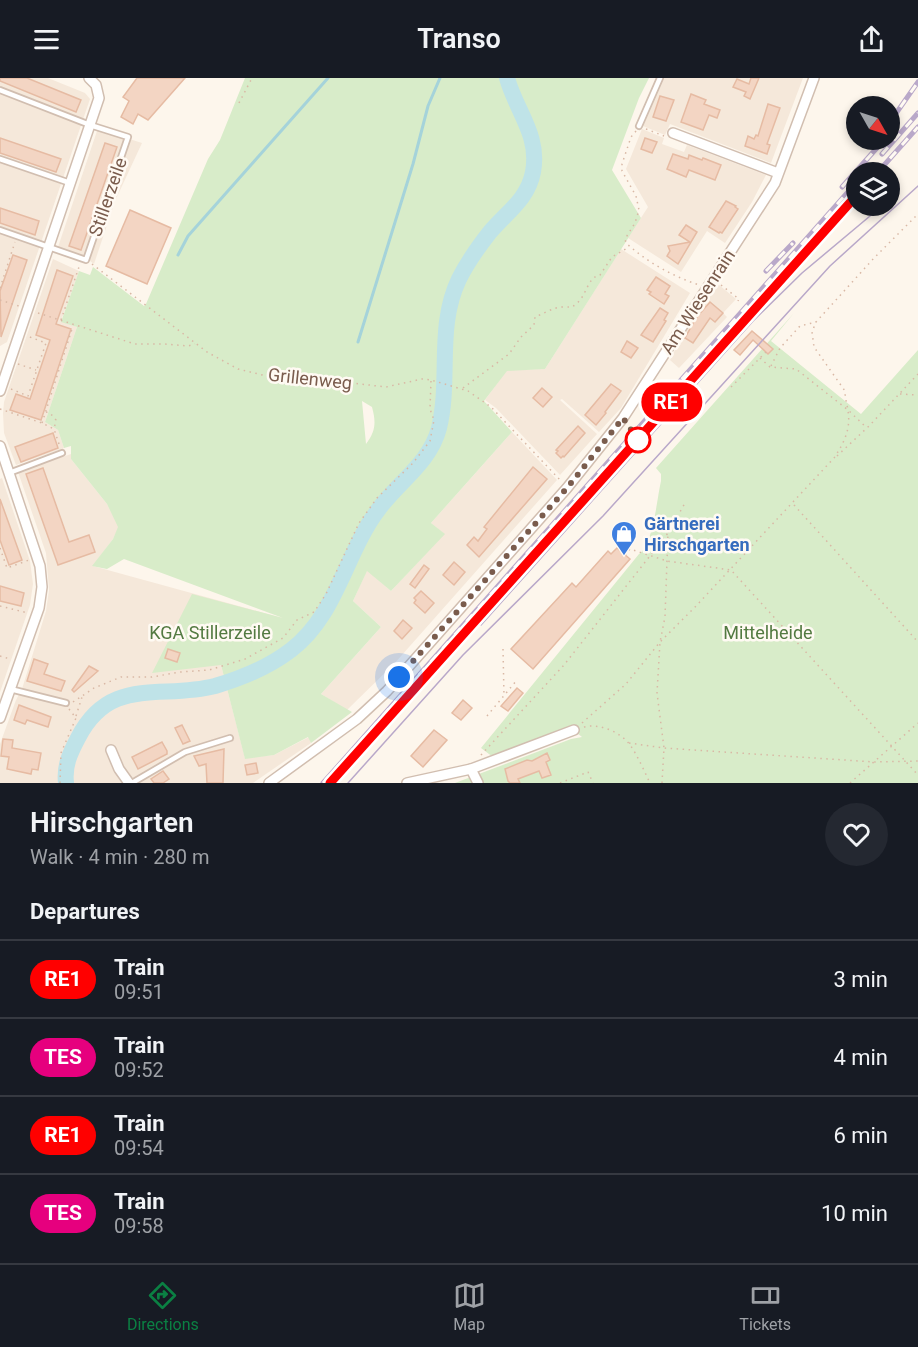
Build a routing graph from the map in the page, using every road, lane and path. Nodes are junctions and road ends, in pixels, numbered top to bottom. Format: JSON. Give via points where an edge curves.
{"nodes":[{"id":1,"x":89,"y":78,"type":"edge"},
{"id":2,"x":252,"y":78,"type":"edge"},
{"id":3,"x":660,"y":78,"type":"edge"},
{"id":4,"x":814,"y":78,"type":"edge"},
{"id":5,"x":0,"y":90,"type":"edge"},
{"id":6,"x":239,"y":104,"type":"dead end"},
{"id":7,"x":90,"y":125,"type":"junction"},
{"id":8,"x":639,"y":126,"type":"junction"},
{"id":9,"x":673,"y":133,"type":"joint"},
{"id":10,"x":0,"y":159,"type":"edge"},
{"id":11,"x":778,"y":172,"type":"junction"},
{"id":12,"x":70,"y":183,"type":"junction"},
{"id":13,"x":918,"y":214,"type":"edge"},
{"id":14,"x":0,"y":230,"type":"edge"},
{"id":15,"x":17,"y":236,"type":"junction"},
{"id":16,"x":49,"y":247,"type":"junction"},
{"id":17,"x":630,"y":247,"type":"junction"},
{"id":18,"x":84,"y":259,"type":"junction"},
{"id":19,"x":713,"y":279,"type":"junction"},
{"id":20,"x":0,"y":288,"type":"edge"},
{"id":21,"x":706,"y":288,"type":"junction"},
{"id":22,"x":0,"y":300,"type":"edge"},
{"id":23,"x":738,"y":301,"type":"dead end"},
{"id":24,"x":27,"y":309,"type":"junction"},
{"id":25,"x":61,"y":320,"type":"junction"},
{"id":26,"x":816,"y":322,"type":"junction"},
{"id":27,"x":74,"y":325,"type":"junction"},
{"id":28,"x":19,"y":334,"type":"junction"},
{"id":29,"x":196,"y":344,"type":"junction"},
{"id":30,"x":766,"y":352,"type":"dead end"},
{"id":31,"x":0,"y":357,"type":"edge"},
{"id":32,"x":760,"y":358,"type":"junction"},
{"id":33,"x":10,"y":360,"type":"junction"},
{"id":34,"x":770,"y":367,"type":"junction"},
{"id":35,"x":37,"y":370,"type":"junction"},
{"id":36,"x":918,"y":374,"type":"edge"},
{"id":37,"x":431,"y":380,"type":"junction"},
{"id":38,"x":731,"y":387,"type":"dead end"},
{"id":39,"x":1,"y":388,"type":"edge"},
{"id":40,"x":462,"y":389,"type":"junction"},
{"id":41,"x":899,"y":393,"type":"junction"},
{"id":42,"x":918,"y":394,"type":"edge"},
{"id":43,"x":0,"y":409,"type":"edge"},
{"id":44,"x":848,"y":410,"type":"junction"},
{"id":45,"x":45,"y":412,"type":"junction"},
{"id":46,"x":42,"y":423,"type":"junction"},
{"id":47,"x":867,"y":428,"type":"junction"},
{"id":48,"x":54,"y":429,"type":"junction"},
{"id":49,"x":0,"y":446,"type":"edge"},
{"id":50,"x":62,"y":453,"type":"joint"},
{"id":51,"x":834,"y":458,"type":"junction"},
{"id":52,"x":5,"y":470,"type":"edge"},
{"id":53,"x":567,"y":488,"type":"junction"},
{"id":54,"x":685,"y":503,"type":"dead end"},
{"id":55,"x":793,"y":503,"type":"junction"},
{"id":56,"x":668,"y":533,"type":"junction"},
{"id":57,"x":0,"y":548,"type":"edge"},
{"id":58,"x":625,"y":555,"type":"dead end"},
{"id":59,"x":650,"y":555,"type":"junction"},
{"id":60,"x":37,"y":557,"type":"junction"},
{"id":61,"x":667,"y":561,"type":"junction"},
{"id":62,"x":731,"y":570,"type":"junction"},
{"id":63,"x":0,"y":606,"type":"edge"},
{"id":64,"x":36,"y":616,"type":"junction"},
{"id":65,"x":660,"y":642,"type":"junction"},
{"id":66,"x":918,"y":642,"type":"edge"},
{"id":67,"x":503,"y":649,"type":"dead end"},
{"id":68,"x":0,"y":657,"type":"edge"},
{"id":69,"x":20,"y":662,"type":"junction"},
{"id":70,"x":517,"y":680,"type":"dead end"},
{"id":71,"x":10,"y":689,"type":"junction"},
{"id":72,"x":82,"y":696,"type":"junction"},
{"id":73,"x":504,"y":696,"type":"junction"},
{"id":74,"x":66,"y":703,"type":"junction"},
{"id":75,"x":487,"y":716,"type":"dead end"},
{"id":76,"x":0,"y":718,"type":"edge"},
{"id":77,"x":75,"y":718,"type":"junction"},
{"id":78,"x":918,"y":723,"type":"edge"},
{"id":79,"x":574,"y":730,"type":"junction"},
{"id":80,"x":230,"y":738,"type":"dead end"},
{"id":81,"x":629,"y":743,"type":"junction"},
{"id":82,"x":892,"y":746,"type":"junction"},
{"id":83,"x":664,"y":748,"type":"junction"},
{"id":84,"x":111,"y":750,"type":"dead end"},
{"id":85,"x":481,"y":755,"type":"dead end"},
{"id":86,"x":906,"y":761,"type":"junction"},
{"id":87,"x":918,"y":761,"type":"edge"},
{"id":88,"x":874,"y":762,"type":"junction"},
{"id":89,"x":471,"y":768,"type":"junction"},
{"id":90,"x":918,"y":775,"type":"edge"},
{"id":91,"x":60,"y":783,"type":"edge"},
{"id":92,"x":130,"y":783,"type":"edge"},
{"id":93,"x":269,"y":783,"type":"edge"},
{"id":94,"x":407,"y":783,"type":"edge"},
{"id":95,"x":478,"y":783,"type":"edge"},
{"id":96,"x":560,"y":783,"type":"edge"},
{"id":97,"x":593,"y":783,"type":"edge"},
{"id":98,"x":650,"y":783,"type":"edge"},
{"id":99,"x":662,"y":783,"type":"edge"},
{"id":100,"x":850,"y":783,"type":"edge"}],
"edges":[{"from":1,"to":7,"type":"street","via":[[96,85],[99,98]]},
{"from":2,"to":6,"type":"path"},
{"from":3,"to":8,"type":"lane"},
{"from":4,"to":11,"type":"street","name":"Am Wiesenrain"},
{"from":5,"to":7,"type":"lane","name":"Stillerzeile"},
{"from":7,"to":12,"type":"street"},
{"from":7,"to":18,"type":"lane","name":"Stillerzeile","via":[[128,137]]},
{"from":8,"to":9,"type":"path","via":[[667,137]]},
{"from":8,"to":17,"type":"path","via":[[622,164],[639,210],[625,239]]},
{"from":9,"to":11,"type":"street"},
{"from":10,"to":12,"type":"lane"},
{"from":11,"to":19,"type":"street","name":"Am Wiesenrain"},
{"from":12,"to":16,"type":"street"},
{"from":13,"to":26,"type":"path"},
{"from":14,"to":15,"type":"lane"},
{"from":15,"to":16,"type":"lane"},
{"from":15,"to":20,"type":"path"},
{"from":16,"to":18,"type":"lane"},
{"from":16,"to":24,"type":"street"},
{"from":17,"to":21,"type":"path","via":[[664,270]]},
{"from":17,"to":40,"type":"path","via":[[612,257],[600,275],[590,281],[577,304],[535,317],[534,325],[509,354]]},
{"from":18,"to":25,"type":"path"},
{"from":18,"to":29,"type":"path","name":"Grillenweg"},
{"from":19,"to":21,"type":"street","name":"Am Wiesenrain"},
{"from":19,"to":23,"type":"path"},
{"from":21,"to":53,"type":"street","name":"Am Wiesenrain","via":[[623,418]]},
{"from":22,"to":24,"type":"path"},
{"from":24,"to":25,"type":"path"},
{"from":24,"to":28,"type":"street"},
{"from":25,"to":27,"type":"path"},
{"from":26,"to":34,"type":"path","via":[[800,326],[780,348]]},
{"from":26,"to":44,"type":"path","via":[[814,347],[845,391]]},
{"from":27,"to":29,"type":"path","via":[[135,344]]},
{"from":27,"to":45,"type":"path"},
{"from":28,"to":33,"type":"street"},
{"from":28,"to":35,"type":"path","via":[[46,343]]},
{"from":29,"to":37,"type":"path","name":"Grillenweg","via":[[238,369],[279,380],[386,387]]},
{"from":30,"to":32,"type":"path"},
{"from":31,"to":33,"type":"street"},
{"from":32,"to":34,"type":"path"},
{"from":32,"to":38,"type":"path"},
{"from":33,"to":35,"type":"path"},
{"from":33,"to":39,"type":"street"},
{"from":34,"to":44,"type":"path","via":[[796,369]]},
{"from":35,"to":39,"type":"path","via":[[28,396]]},
{"from":36,"to":41,"type":"path"},
{"from":37,"to":40,"type":"path","name":"Grillenweg"},
{"from":37,"to":72,"type":"path","via":[[430,409],[434,420],[430,441],[359,523],[314,612],[297,620],[283,638],[222,666],[121,677]]},
{"from":40,"to":53,"type":"path","name":"Grillenweg","via":[[491,407]]},
{"from":41,"to":42,"type":"path"},
{"from":41,"to":47,"type":"path"},
{"from":43,"to":46,"type":"path"},
{"from":44,"to":47,"type":"path"},
{"from":44,"to":51,"type":"path","via":[[848,434]]},
{"from":45,"to":46,"type":"path"},
{"from":45,"to":48,"type":"path","via":[[56,420]]},
{"from":46,"to":48,"type":"path"},
{"from":47,"to":51,"type":"path"},
{"from":48,"to":50,"type":"path"},
{"from":49,"to":52,"type":"street"},
{"from":50,"to":52,"type":"lane"},
{"from":51,"to":55,"type":"path"},
{"from":52,"to":60,"type":"street"},
{"from":53,"to":93,"type":"street","name":"Am Wiesenrain","via":[[371,707]]},
{"from":54,"to":56,"type":"path"},
{"from":55,"to":62,"type":"path"},
{"from":55,"to":66,"type":"path"},
{"from":56,"to":59,"type":"path"},
{"from":56,"to":61,"type":"path"},
{"from":57,"to":60,"type":"path","via":[[7,568]]},
{"from":58,"to":59,"type":"path","via":[[630,549]]},
{"from":59,"to":61,"type":"path"},
{"from":59,"to":85,"type":"path","via":[[564,665]]},
{"from":60,"to":64,"type":"street","via":[[42,587]]},
{"from":61,"to":62,"type":"path"},
{"from":61,"to":65,"type":"path"},
{"from":62,"to":65,"type":"path"},
{"from":62,"to":82,"type":"path"},
{"from":63,"to":64,"type":"path"},
{"from":64,"to":69,"type":"street"},
{"from":65,"to":79,"type":"path","via":[[626,684]]},
{"from":65,"to":83,"type":"path","via":[[657,693]]},
{"from":67,"to":73,"type":"path"},
{"from":68,"to":69,"type":"path"},
{"from":69,"to":71,"type":"street"},
{"from":70,"to":73,"type":"path"},
{"from":71,"to":74,"type":"lane"},
{"from":71,"to":76,"type":"street"},
{"from":72,"to":74,"type":"path"},
{"from":72,"to":77,"type":"path"},
{"from":73,"to":75,"type":"path"},
{"from":74,"to":77,"type":"path"},
{"from":77,"to":91,"type":"path","via":[[61,753]]},
{"from":78,"to":82,"type":"path"},
{"from":79,"to":81,"type":"path","via":[[590,725],[609,729]]},
{"from":79,"to":89,"type":"street"},
{"from":80,"to":92,"type":"lane","via":[[185,752]]},
{"from":81,"to":83,"type":"path"},
{"from":81,"to":98,"type":"path"},
{"from":82,"to":86,"type":"path"},
{"from":82,"to":88,"type":"path"},
{"from":83,"to":88,"type":"path"},
{"from":83,"to":99,"type":"path"},
{"from":84,"to":92,"type":"street"},
{"from":86,"to":87,"type":"path"},
{"from":86,"to":88,"type":"path"},
{"from":86,"to":90,"type":"path"},
{"from":88,"to":100,"type":"path"},
{"from":89,"to":94,"type":"street"},
{"from":89,"to":95,"type":"street"},
{"from":96,"to":97,"type":"path","via":[[588,772]]}]}
